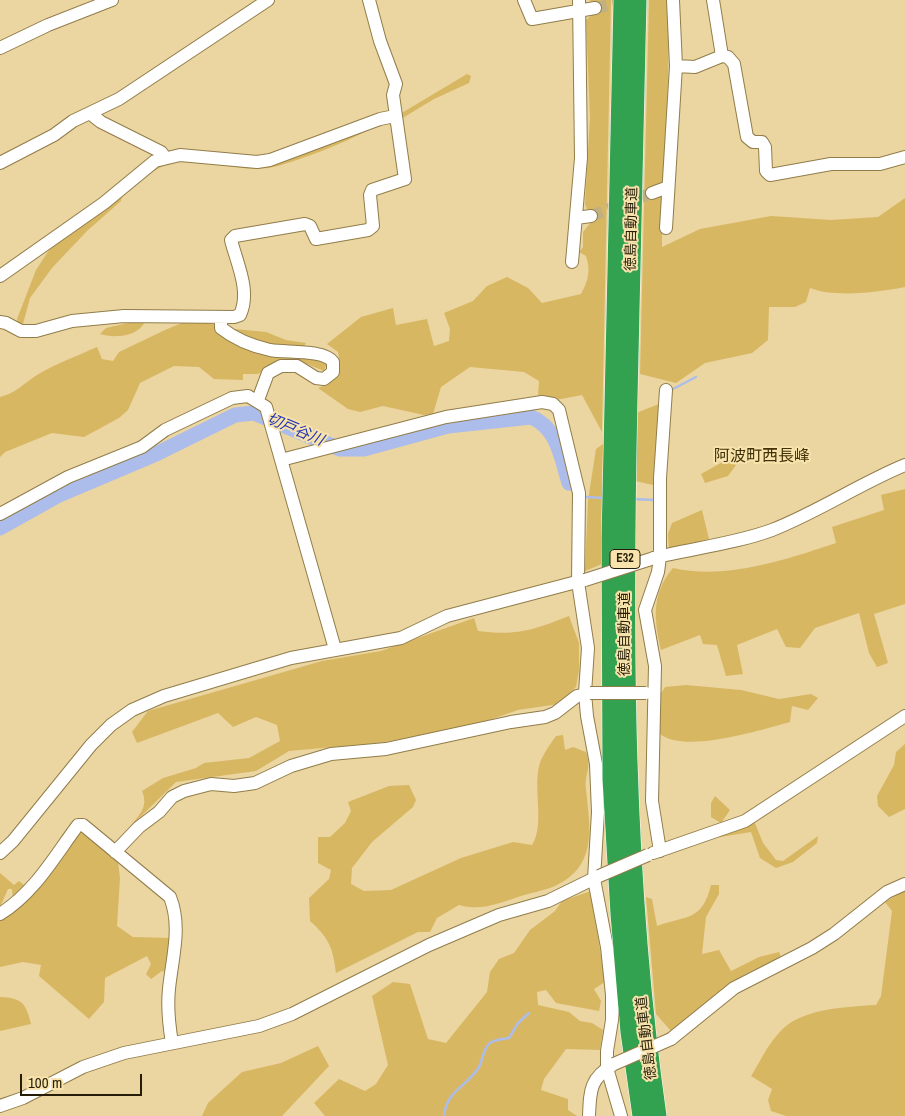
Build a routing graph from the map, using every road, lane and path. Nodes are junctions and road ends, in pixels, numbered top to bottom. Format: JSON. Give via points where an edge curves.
{"nodes":[{"id":1,"x":112,"y":0,"type":"edge"},
{"id":2,"x":268,"y":0,"type":"edge"},
{"id":3,"x":369,"y":0,"type":"edge"},
{"id":4,"x":524,"y":0,"type":"edge"},
{"id":5,"x":623,"y":0,"type":"edge"},
{"id":6,"x":638,"y":0,"type":"edge"},
{"id":7,"x":673,"y":0,"type":"edge"},
{"id":8,"x":712,"y":0,"type":"edge"},
{"id":9,"x":579,"y":5,"type":"edge"},
{"id":10,"x":595,"y":8,"type":"tunnel mouth"},
{"id":11,"x":0,"y":48,"type":"edge"},
{"id":12,"x":722,"y":56,"type":"junction"},
{"id":13,"x":676,"y":66,"type":"junction"},
{"id":14,"x":91,"y":114,"type":"junction"},
{"id":15,"x":396,"y":116,"type":"junction"},
{"id":16,"x":165,"y":157,"type":"junction"},
{"id":17,"x":905,"y":157,"type":"edge"},
{"id":18,"x":0,"y":163,"type":"edge"},
{"id":19,"x":668,"y":187,"type":"junction"},
{"id":20,"x":652,"y":193,"type":"tunnel mouth"},
{"id":21,"x":592,"y":216,"type":"tunnel mouth"},
{"id":22,"x":576,"y":218,"type":"junction"},
{"id":23,"x":666,"y":228,"type":"dead end"},
{"id":24,"x":572,"y":262,"type":"dead end"},
{"id":25,"x":0,"y":276,"type":"edge"},
{"id":26,"x":221,"y":318,"type":"junction"},
{"id":27,"x":0,"y":322,"type":"edge"},
{"id":28,"x":666,"y":390,"type":"dead end"},
{"id":29,"x":258,"y":400,"type":"junction"},
{"id":30,"x":281,"y":460,"type":"junction"},
{"id":31,"x":905,"y":465,"type":"edge"},
{"id":32,"x":0,"y":514,"type":"edge"},
{"id":33,"x":656,"y":558,"type":"junction"},
{"id":34,"x":582,"y":581,"type":"junction"},
{"id":35,"x":335,"y":649,"type":"junction"},
{"id":36,"x":587,"y":693,"type":"junction"},
{"id":37,"x":650,"y":693,"type":"junction"},
{"id":38,"x":905,"y":716,"type":"edge"},
{"id":39,"x":115,"y":852,"type":"junction"},
{"id":40,"x":0,"y":853,"type":"edge"},
{"id":41,"x":654,"y":853,"type":"junction"},
{"id":42,"x":596,"y":878,"type":"junction"},
{"id":43,"x":905,"y":884,"type":"edge"},
{"id":44,"x":0,"y":914,"type":"edge"},
{"id":45,"x":172,"y":1043,"type":"junction"},
{"id":46,"x":611,"y":1066,"type":"junction"},
{"id":47,"x":0,"y":1106,"type":"edge"},
{"id":48,"x":589,"y":1116,"type":"edge"},
{"id":49,"x":621,"y":1116,"type":"edge"},
{"id":50,"x":642,"y":1116,"type":"edge"},
{"id":51,"x":657,"y":1116,"type":"edge"}],
"edges":[{"from":1,"to":11,"type":"street"},
{"from":2,"to":14,"type":"street","via":[[119,99]]},
{"from":3,"to":15,"type":"street","via":[[396,84],[393,95]]},
{"from":4,"to":9,"type":"street","via":[[532,19]]},
{"from":5,"to":50,"type":"highway","name":"徳島自動車道","number":"E32","via":[[611,529],[612,751],[620,914],[630,1032]]},
{"from":6,"to":51,"type":"highway","name":"徳島自動車道","number":"E32","via":[[625,670],[635,913],[644,1027]]},
{"from":7,"to":13,"type":"street"},
{"from":8,"to":12,"type":"street"},
{"from":9,"to":10,"type":"street"},
{"from":9,"to":22,"type":"street","via":[[581,158]]},
{"from":12,"to":13,"type":"street","via":[[695,67]]},
{"from":12,"to":17,"type":"street","via":[[734,64],[747,137],[753,142],[762,142],[766,171],[770,175],[831,164],[880,164]]},
{"from":13,"to":19,"type":"street"},
{"from":14,"to":16,"type":"street"},
{"from":14,"to":18,"type":"street"},
{"from":15,"to":16,"type":"street","via":[[270,160]]},
{"from":15,"to":26,"type":"street","via":[[405,179],[372,190],[374,226],[368,230],[316,239],[310,226],[305,224],[235,236],[231,240],[245,303],[240,315]]},
{"from":16,"to":25,"type":"street","via":[[155,161],[104,203]]},
{"from":19,"to":20,"type":"street"},
{"from":19,"to":23,"type":"street"},
{"from":21,"to":22,"type":"street"},
{"from":22,"to":24,"type":"street"},
{"from":26,"to":27,"type":"street","via":[[124,316],[72,321],[36,331],[21,331]]},
{"from":26,"to":29,"type":"street","via":[[221,328],[232,337],[252,345],[324,355],[333,362],[333,372],[324,379],[316,378],[297,366],[281,366],[268,373]]},
{"from":28,"to":33,"type":"street"},
{"from":29,"to":30,"type":"street","via":[[266,407]]},
{"from":29,"to":32,"type":"street","via":[[248,396],[232,398],[166,430],[142,447],[68,477]]},
{"from":30,"to":34,"type":"street","via":[[446,417],[542,402],[552,404],[558,410],[579,493]]},
{"from":30,"to":35,"type":"street"},
{"from":31,"to":33,"type":"street","via":[[874,477],[821,509],[771,530]]},
{"from":33,"to":34,"type":"street","bridge":true},
{"from":33,"to":37,"type":"street","via":[[658,572],[646,610],[654,652]]},
{"from":34,"to":35,"type":"street","via":[[447,616],[401,638]]},
{"from":34,"to":36,"type":"street","via":[[588,648]]},
{"from":35,"to":40,"type":"street","via":[[291,658],[173,693],[132,710],[91,745]]},
{"from":36,"to":37,"type":"street","bridge":true},
{"from":36,"to":39,"type":"street","via":[[545,717],[386,750],[330,754],[291,766],[255,783],[234,786],[211,784],[184,791],[172,797]]},
{"from":36,"to":42,"type":"street","via":[[596,764]]},
{"from":37,"to":41,"type":"street"},
{"from":38,"to":41,"type":"street","via":[[745,822]]},
{"from":39,"to":44,"type":"street","via":[[83,825],[78,825],[31,889]]},
{"from":39,"to":45,"type":"street","via":[[160,886],[176,911],[168,1020]]},
{"from":41,"to":42,"type":"street","bridge":true},
{"from":42,"to":45,"type":"street","via":[[548,901],[499,915],[429,945],[292,1014],[259,1026]]},
{"from":42,"to":46,"type":"street","via":[[612,995],[607,1051]]},
{"from":43,"to":46,"type":"street","bridge":true,"via":[[887,892],[812,948],[734,988],[671,1039]]},
{"from":45,"to":47,"type":"street","via":[[124,1053],[83,1067],[23,1098]]},
{"from":46,"to":48,"type":"street","via":[[598,1075],[591,1086]]},
{"from":46,"to":49,"type":"street"}]}
